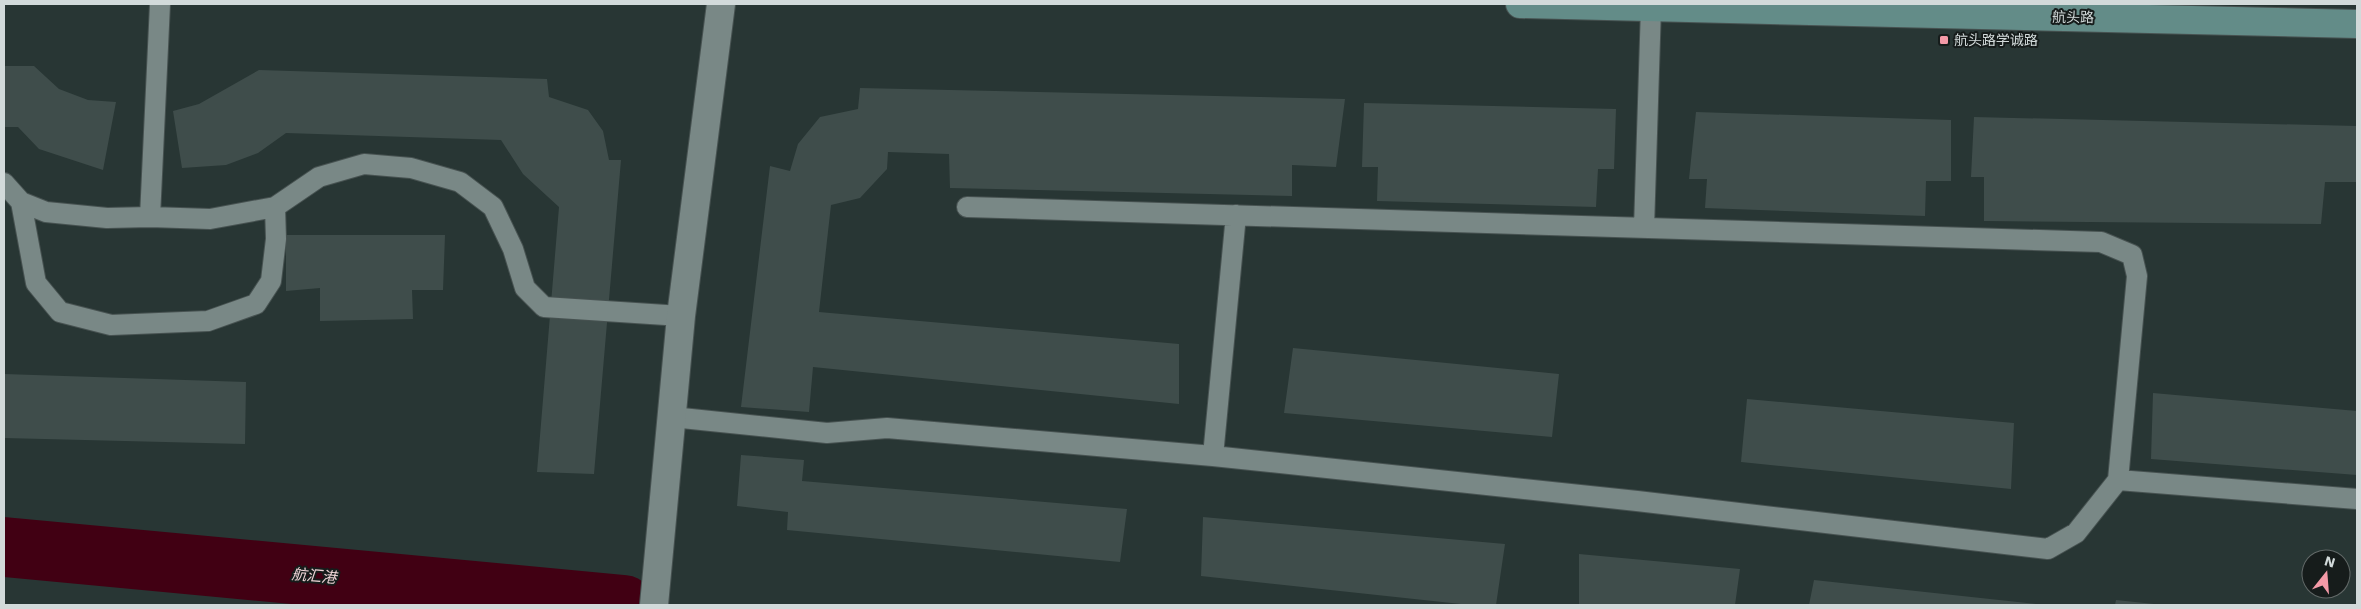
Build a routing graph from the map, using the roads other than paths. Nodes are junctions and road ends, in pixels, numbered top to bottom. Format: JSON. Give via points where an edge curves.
{"nodes":[{"id":1,"x":160,"y":4,"type":"edge"},
{"id":2,"x":721,"y":4,"type":"edge"},
{"id":3,"x":1520,"y":4,"type":"edge"},
{"id":4,"x":1651,"y":7,"type":"junction"},
{"id":5,"x":2357,"y":24,"type":"edge"},
{"id":6,"x":4,"y":183,"type":"edge"},
{"id":7,"x":21,"y":202,"type":"junction"},
{"id":8,"x":275,"y":207,"type":"junction"},
{"id":9,"x":967,"y":207,"type":"dead end"},
{"id":10,"x":1236,"y":215,"type":"junction"},
{"id":11,"x":150,"y":216,"type":"junction"},
{"id":12,"x":1644,"y":228,"type":"junction"},
{"id":13,"x":681,"y":316,"type":"junction"},
{"id":14,"x":672,"y":417,"type":"junction"},
{"id":15,"x":1213,"y":456,"type":"junction"},
{"id":16,"x":2118,"y":480,"type":"junction"},
{"id":17,"x":2357,"y":499,"type":"edge"},
{"id":18,"x":654,"y":605,"type":"edge"}],
"edges":[{"from":1,"to":11,"type":"lane"},
{"from":2,"to":13,"type":"street"},
{"from":3,"to":4,"type":"main road","name":"航头路"},
{"from":4,"to":5,"type":"main road","name":"航头路"},
{"from":4,"to":12,"type":"lane"},
{"from":6,"to":7,"type":"lane"},
{"from":7,"to":8,"type":"lane","via":[[36,283],[60,312],[111,325],[208,321],[256,304],[271,281],[276,239]]},
{"from":7,"to":11,"type":"lane","via":[[46,212],[107,218]]},
{"from":8,"to":11,"type":"lane","via":[[210,219]]},
{"from":8,"to":13,"type":"lane","via":[[319,177],[364,164],[411,168],[460,182],[493,207],[513,249],[525,288],[544,307]]},
{"from":9,"to":10,"type":"lane"},
{"from":10,"to":12,"type":"lane"},
{"from":10,"to":15,"type":"lane"},
{"from":12,"to":16,"type":"lane","via":[[2101,242],[2132,256],[2137,276]]},
{"from":13,"to":14,"type":"street"},
{"from":14,"to":15,"type":"lane","via":[[827,433],[887,428]]},
{"from":14,"to":18,"type":"street"},
{"from":15,"to":16,"type":"lane","via":[[2048,549],[2076,533]]},
{"from":16,"to":17,"type":"lane"}]}
